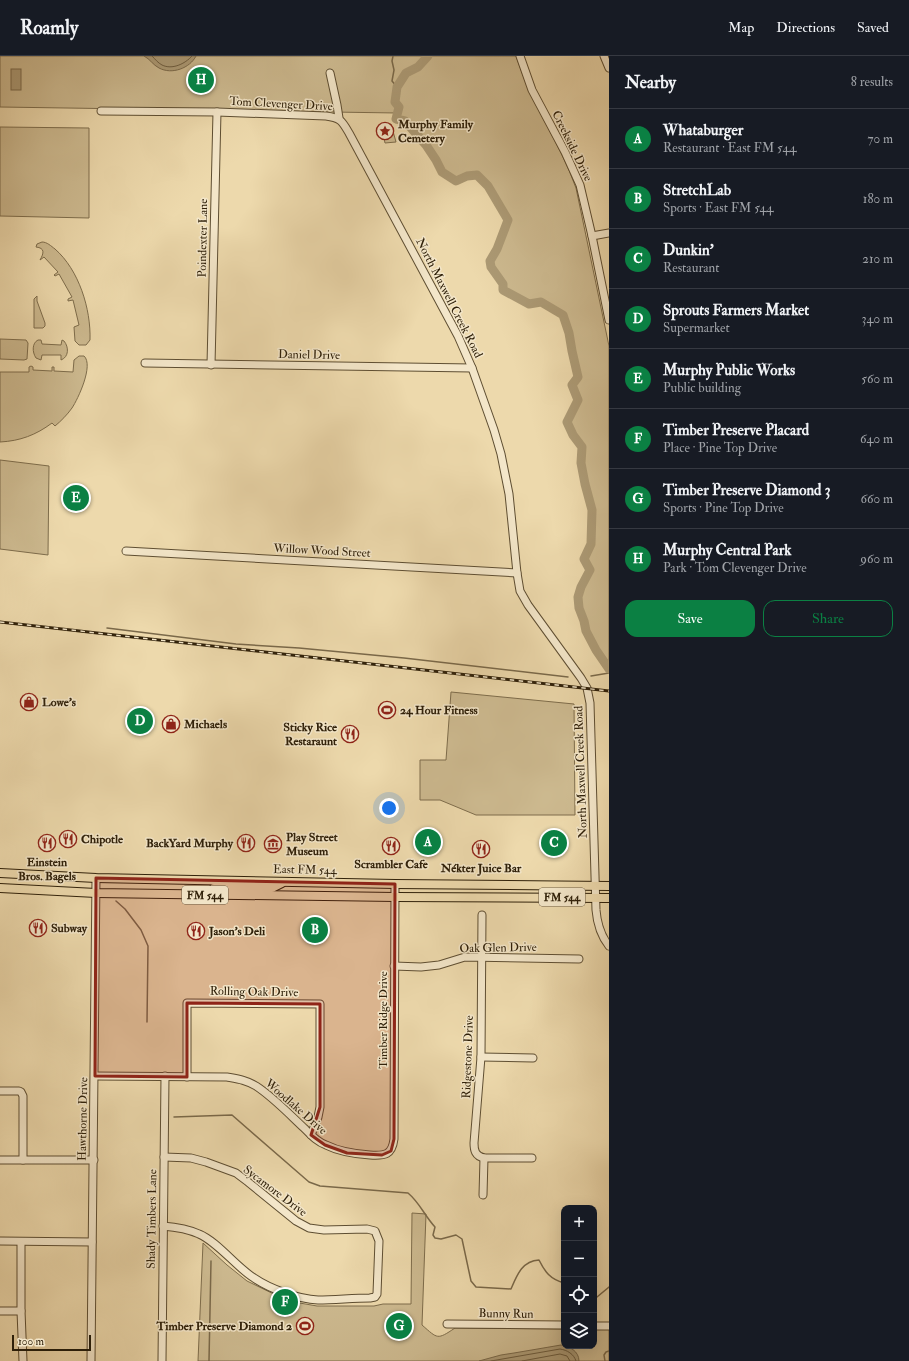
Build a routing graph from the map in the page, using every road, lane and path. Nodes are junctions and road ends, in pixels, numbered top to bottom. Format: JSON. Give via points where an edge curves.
{"nodes":[{"id":1,"x":520,"y":56,"type":"edge"},
{"id":2,"x":604,"y":56,"type":"edge"},
{"id":3,"x":609,"y":68,"type":"edge"},
{"id":4,"x":330,"y":73,"type":"dead end"},
{"id":5,"x":101,"y":111,"type":"dead end"},
{"id":6,"x":217,"y":112,"type":"junction"},
{"id":7,"x":339,"y":118,"type":"junction"},
{"id":8,"x":609,"y":233,"type":"edge"},
{"id":9,"x":592,"y":236,"type":"junction"},
{"id":10,"x":609,"y":320,"type":"edge"},
{"id":11,"x":145,"y":363,"type":"dead end"},
{"id":12,"x":211,"y":365,"type":"junction"},
{"id":13,"x":472,"y":368,"type":"junction"},
{"id":14,"x":126,"y":551,"type":"dead end"},
{"id":15,"x":517,"y":573,"type":"junction"},
{"id":16,"x":0,"y":873,"type":"edge"},
{"id":17,"x":96,"y":878,"type":"junction"},
{"id":18,"x":286,"y":882,"type":"junction"},
{"id":19,"x":395,"y":884,"type":"junction"},
{"id":20,"x":596,"y":886,"type":"junction"},
{"id":21,"x":609,"y":886,"type":"edge"},
{"id":22,"x":0,"y":888,"type":"edge"},
{"id":23,"x":96,"y":893,"type":"junction"},
{"id":24,"x":213,"y":895,"type":"junction"},
{"id":25,"x":395,"y":897,"type":"junction"},
{"id":26,"x":596,"y":898,"type":"junction"},
{"id":27,"x":609,"y":898,"type":"edge"},
{"id":28,"x":482,"y":915,"type":"dead end"},
{"id":29,"x":609,"y":946,"type":"edge"},
{"id":30,"x":482,"y":958,"type":"junction"},
{"id":31,"x":578,"y":959,"type":"dead end"},
{"id":32,"x":394,"y":966,"type":"junction"},
{"id":33,"x":481,"y":1057,"type":"junction"},
{"id":34,"x":533,"y":1058,"type":"dead end"},
{"id":35,"x":95,"y":1076,"type":"junction"},
{"id":36,"x":165,"y":1076,"type":"junction"},
{"id":37,"x":187,"y":1077,"type":"junction"},
{"id":38,"x":0,"y":1091,"type":"edge"},
{"id":39,"x":311,"y":1135,"type":"junction"},
{"id":40,"x":387,"y":1154,"type":"joint"},
{"id":41,"x":164,"y":1157,"type":"junction"},
{"id":42,"x":484,"y":1158,"type":"junction"},
{"id":43,"x":532,"y":1158,"type":"dead end"},
{"id":44,"x":0,"y":1160,"type":"edge"},
{"id":45,"x":23,"y":1160,"type":"junction"},
{"id":46,"x":94,"y":1160,"type":"junction"},
{"id":47,"x":483,"y":1195,"type":"dead end"},
{"id":48,"x":163,"y":1226,"type":"junction"},
{"id":49,"x":0,"y":1241,"type":"edge"},
{"id":50,"x":21,"y":1242,"type":"junction"},
{"id":51,"x":92,"y":1242,"type":"junction"},
{"id":52,"x":0,"y":1311,"type":"edge"},
{"id":53,"x":21,"y":1311,"type":"junction"},
{"id":54,"x":447,"y":1324,"type":"dead end"},
{"id":55,"x":561,"y":1325,"type":"edge"},
{"id":56,"x":597,"y":1326,"type":"edge"},
{"id":57,"x":609,"y":1326,"type":"edge"},
{"id":58,"x":23,"y":1361,"type":"edge"},
{"id":59,"x":91,"y":1361,"type":"edge"},
{"id":60,"x":162,"y":1361,"type":"edge"}],
"edges":[{"from":1,"to":9,"type":"street","name":"Creekside Drive","via":[[532,90],[580,185]]},
{"from":2,"to":3,"type":"street"},
{"from":4,"to":7,"type":"street"},
{"from":5,"to":6,"type":"street","name":"Tom Clevenger Drive"},
{"from":6,"to":7,"type":"street","name":"Tom Clevenger Drive"},
{"from":6,"to":12,"type":"street","name":"Poindexter Lane"},
{"from":7,"to":13,"type":"street","name":"North Maxwell Creek Road","via":[[407,238]]},
{"from":8,"to":9,"type":"street"},
{"from":9,"to":10,"type":"street","name":"Creekside Drive"},
{"from":11,"to":12,"type":"street","name":"Daniel Drive"},
{"from":12,"to":13,"type":"street","name":"Daniel Drive"},
{"from":13,"to":15,"type":"street","name":"North Maxwell Creek Road","via":[[494,430],[505,472]]},
{"from":14,"to":15,"type":"street","name":"Willow Wood Street"},
{"from":15,"to":20,"type":"street","name":"North Maxwell Creek Road","via":[[520,591],[528,605],[581,678],[589,696]]},
{"from":16,"to":17,"type":"main road","name":"East FM 544","number":"FM 544"},
{"from":17,"to":18,"type":"main road","name":"East FM 544","number":"FM 544"},
{"from":17,"to":23,"type":"street","name":"Hawthorne Drive"},
{"from":18,"to":19,"type":"main road","name":"East FM 544","number":"FM 544"},
{"from":18,"to":24,"type":"main road","via":[[272,888],[214,888]]},
{"from":19,"to":20,"type":"main road","name":"East FM 544","number":"FM 544"},
{"from":19,"to":25,"type":"street","name":"Timber Ridge Drive"},
{"from":20,"to":21,"type":"main road","name":"East FM 544","number":"FM 544"},
{"from":20,"to":26,"type":"street","name":"North Maxwell Creek Road"},
{"from":22,"to":23,"type":"main road","number":"FM 544"},
{"from":23,"to":24,"type":"main road","number":"FM 544"},
{"from":23,"to":35,"type":"street","name":"Hawthorne Drive"},
{"from":24,"to":25,"type":"main road","number":"FM 544"},
{"from":25,"to":26,"type":"main road","number":"FM 544"},
{"from":25,"to":32,"type":"street","name":"Timber Ridge Drive"},
{"from":26,"to":27,"type":"main road","number":"FM 544"},
{"from":26,"to":29,"type":"street","name":"North Maxwell Creek Road","via":[[597,920]]},
{"from":28,"to":30,"type":"street","name":"Ridgestone Drive"},
{"from":30,"to":31,"type":"street","name":"Oak Glen Drive"},
{"from":30,"to":32,"type":"street","name":"Oak Glen Drive","via":[[465,958],[421,967]]},
{"from":30,"to":33,"type":"street","name":"Ridgestone Drive"},
{"from":32,"to":40,"type":"street","name":"Timber Ridge Drive","via":[[394,1140],[393,1147]]},
{"from":33,"to":34,"type":"street"},
{"from":33,"to":42,"type":"street","name":"Ridgestone Drive","via":[[474,1143],[476,1154]]},
{"from":35,"to":36,"type":"street","name":"Woodlake Drive"},
{"from":35,"to":46,"type":"street","name":"Hawthorne Drive"},
{"from":36,"to":37,"type":"street","name":"Woodlake Drive"},
{"from":36,"to":41,"type":"street","name":"Shady Timbers Lane"},
{"from":37,"to":39,"type":"street","name":"Woodlake Drive","via":[[243,1079],[272,1099]]},
{"from":37,"to":39,"type":"street","name":"Rolling Oak Drive","via":[[187,1003],[320,1004],[320,1107]]},
{"from":38,"to":45,"type":"street","via":[[21,1092],[24,1098]]},
{"from":39,"to":40,"type":"street","name":"Woodlake Drive","via":[[325,1145],[348,1153],[374,1156]]},
{"from":41,"to":48,"type":"street","name":"Shady Timbers Lane"},
{"from":41,"to":48,"type":"street","name":"Sycamore Drive","via":[[191,1158],[236,1173],[308,1228],[375,1231],[379,1240],[375,1297],[317,1300],[291,1294],[265,1285],[254,1278],[198,1233]]},
{"from":42,"to":43,"type":"street"},
{"from":42,"to":47,"type":"street"},
{"from":44,"to":45,"type":"street"},
{"from":45,"to":46,"type":"street"},
{"from":46,"to":51,"type":"street","name":"Hawthorne Drive"},
{"from":48,"to":60,"type":"street","name":"Shady Timbers Lane"},
{"from":49,"to":50,"type":"street"},
{"from":50,"to":51,"type":"street"},
{"from":50,"to":53,"type":"street"},
{"from":51,"to":59,"type":"street","name":"Hawthorne Drive"},
{"from":52,"to":53,"type":"street"},
{"from":53,"to":58,"type":"street"},
{"from":54,"to":55,"type":"street","name":"Bunny Run"},
{"from":56,"to":57,"type":"street"}]}
